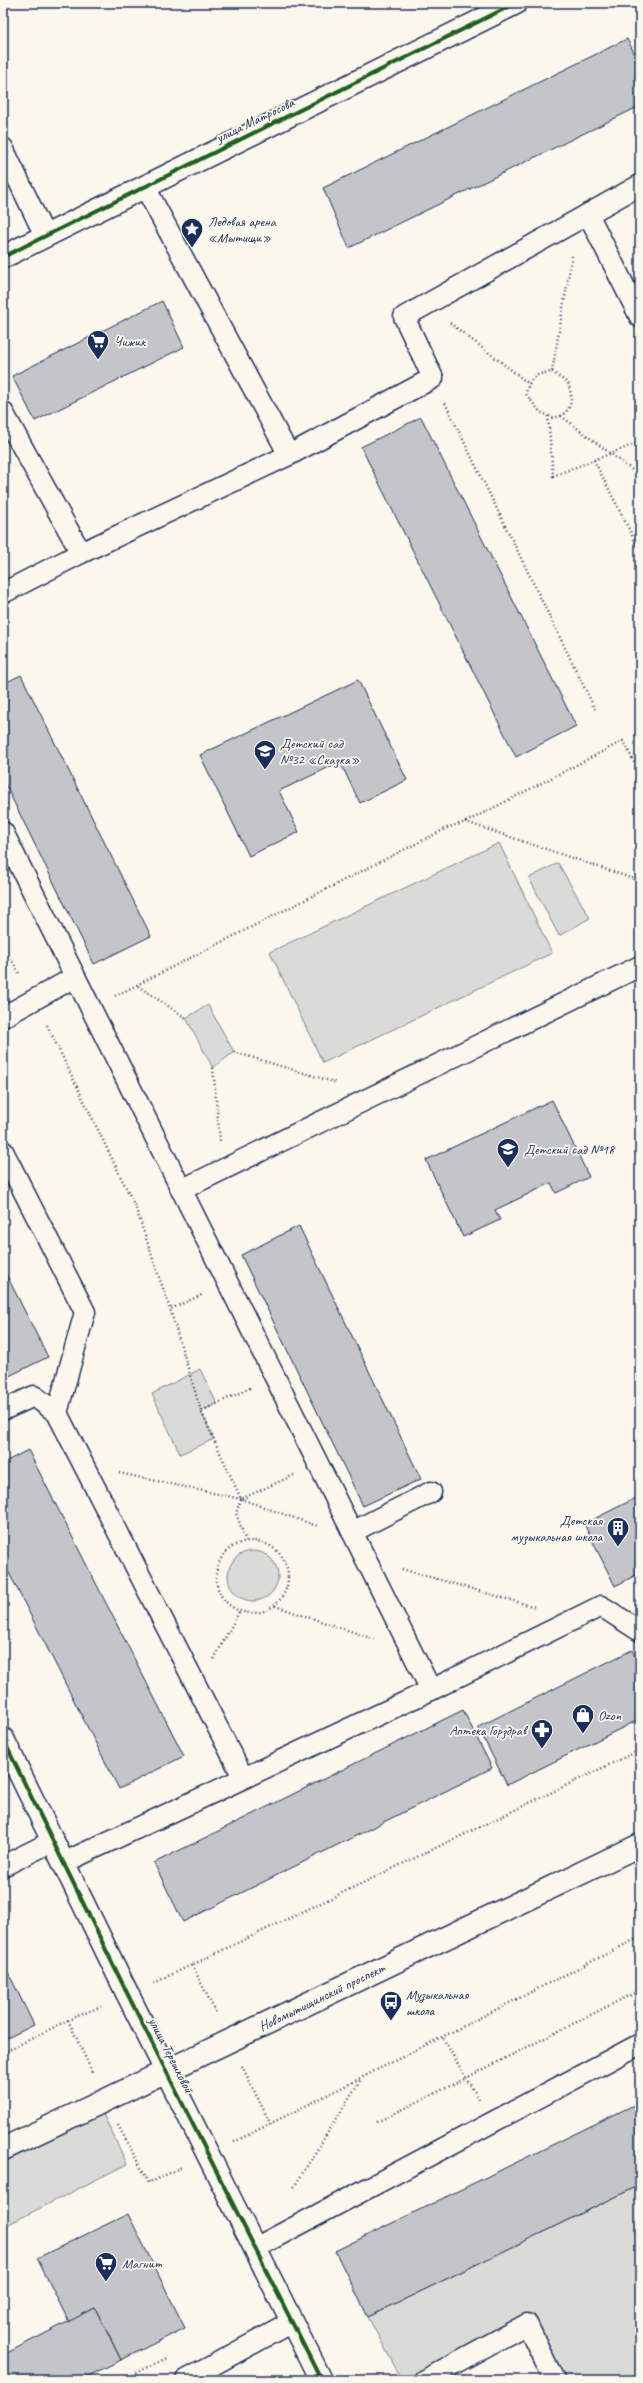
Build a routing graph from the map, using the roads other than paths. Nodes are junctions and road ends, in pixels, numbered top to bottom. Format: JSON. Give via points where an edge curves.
{"nodes":[{"id":1,"x":516,"y":3,"type":"edge"},
{"id":2,"x":3,"y":148,"type":"edge"},
{"id":3,"x":640,"y":185,"type":"edge"},
{"id":4,"x":145,"y":187,"type":"junction"},
{"id":5,"x":584,"y":217,"type":"junction"},
{"id":6,"x":45,"y":236,"type":"junction"},
{"id":7,"x":3,"y":257,"type":"edge"},
{"id":8,"x":640,"y":317,"type":"edge"},
{"id":9,"x":3,"y":412,"type":"edge"},
{"id":10,"x":289,"y":455,"type":"junction"},
{"id":11,"x":80,"y":553,"type":"junction"},
{"id":12,"x":3,"y":593,"type":"edge"},
{"id":13,"x":3,"y":832,"type":"edge"},
{"id":14,"x":640,"y":966,"type":"edge"},
{"id":15,"x":75,"y":977,"type":"junction"},
{"id":16,"x":3,"y":1017,"type":"edge"},
{"id":17,"x":3,"y":1151,"type":"edge"},
{"id":18,"x":181,"y":1190,"type":"junction"},
{"id":19,"x":3,"y":1410,"type":"edge"},
{"id":20,"x":57,"y":1413,"type":"junction"},
{"id":21,"x":431,"y":1492,"type":"dead end"},
{"id":22,"x":353,"y":1535,"type":"junction"},
{"id":23,"x":640,"y":1631,"type":"edge"},
{"id":24,"x":431,"y":1690,"type":"junction"},
{"id":25,"x":3,"y":1739,"type":"edge"},
{"id":26,"x":243,"y":1777,"type":"junction"},
{"id":27,"x":53,"y":1841,"type":"junction"},
{"id":28,"x":640,"y":1845,"type":"edge"},
{"id":29,"x":63,"y":1863,"type":"junction"},
{"id":30,"x":3,"y":1866,"type":"edge"},
{"id":31,"x":640,"y":2044,"type":"edge"},
{"id":32,"x":166,"y":2070,"type":"junction"},
{"id":33,"x":3,"y":2149,"type":"edge"},
{"id":34,"x":255,"y":2248,"type":"junction"},
{"id":35,"x":292,"y":2322,"type":"junction"},
{"id":36,"x":186,"y":2380,"type":"edge"},
{"id":37,"x":321,"y":2380,"type":"edge"},
{"id":38,"x":424,"y":2380,"type":"edge"},
{"id":39,"x":554,"y":2380,"type":"edge"}],
"edges":[{"from":1,"to":4,"type":"street","name":"улица Матросова"},
{"from":2,"to":6,"type":"lane"},
{"from":3,"to":5,"type":"lane"},
{"from":4,"to":6,"type":"street","name":"улица Матросова"},
{"from":4,"to":10,"type":"lane"},
{"from":5,"to":8,"type":"lane"},
{"from":5,"to":10,"type":"lane","via":[[404,317],[433,378]]},
{"from":6,"to":7,"type":"street","name":"улица Матросова"},
{"from":9,"to":11,"type":"lane"},
{"from":10,"to":11,"type":"lane"},
{"from":11,"to":12,"type":"lane"},
{"from":13,"to":15,"type":"lane"},
{"from":14,"to":18,"type":"lane"},
{"from":15,"to":16,"type":"lane"},
{"from":15,"to":18,"type":"lane"},
{"from":17,"to":20,"type":"lane","via":[[85,1312]]},
{"from":18,"to":22,"type":"lane"},
{"from":19,"to":20,"type":"lane","via":[[34,1396]]},
{"from":20,"to":26,"type":"lane"},
{"from":21,"to":22,"type":"lane"},
{"from":22,"to":24,"type":"lane"},
{"from":23,"to":24,"type":"lane","via":[[601,1606]]},
{"from":24,"to":26,"type":"lane"},
{"from":25,"to":27,"type":"street","name":"улица Терешковой"},
{"from":26,"to":29,"type":"lane"},
{"from":27,"to":29,"type":"street","name":"улица Терешковой"},
{"from":27,"to":30,"type":"lane"},
{"from":28,"to":32,"type":"street","name":"Новомытищинский проспект"},
{"from":29,"to":32,"type":"street","name":"улица Терешковой"},
{"from":31,"to":34,"type":"lane"},
{"from":32,"to":33,"type":"street","name":"Новомытищинский проспект"},
{"from":32,"to":34,"type":"street","name":"улица Терешковой"},
{"from":34,"to":35,"type":"street","name":"улица Терешковой"},
{"from":35,"to":36,"type":"lane"},
{"from":35,"to":37,"type":"street","name":"улица Терешковой"},
{"from":38,"to":39,"type":"lane","via":[[527,2324]]}]}
